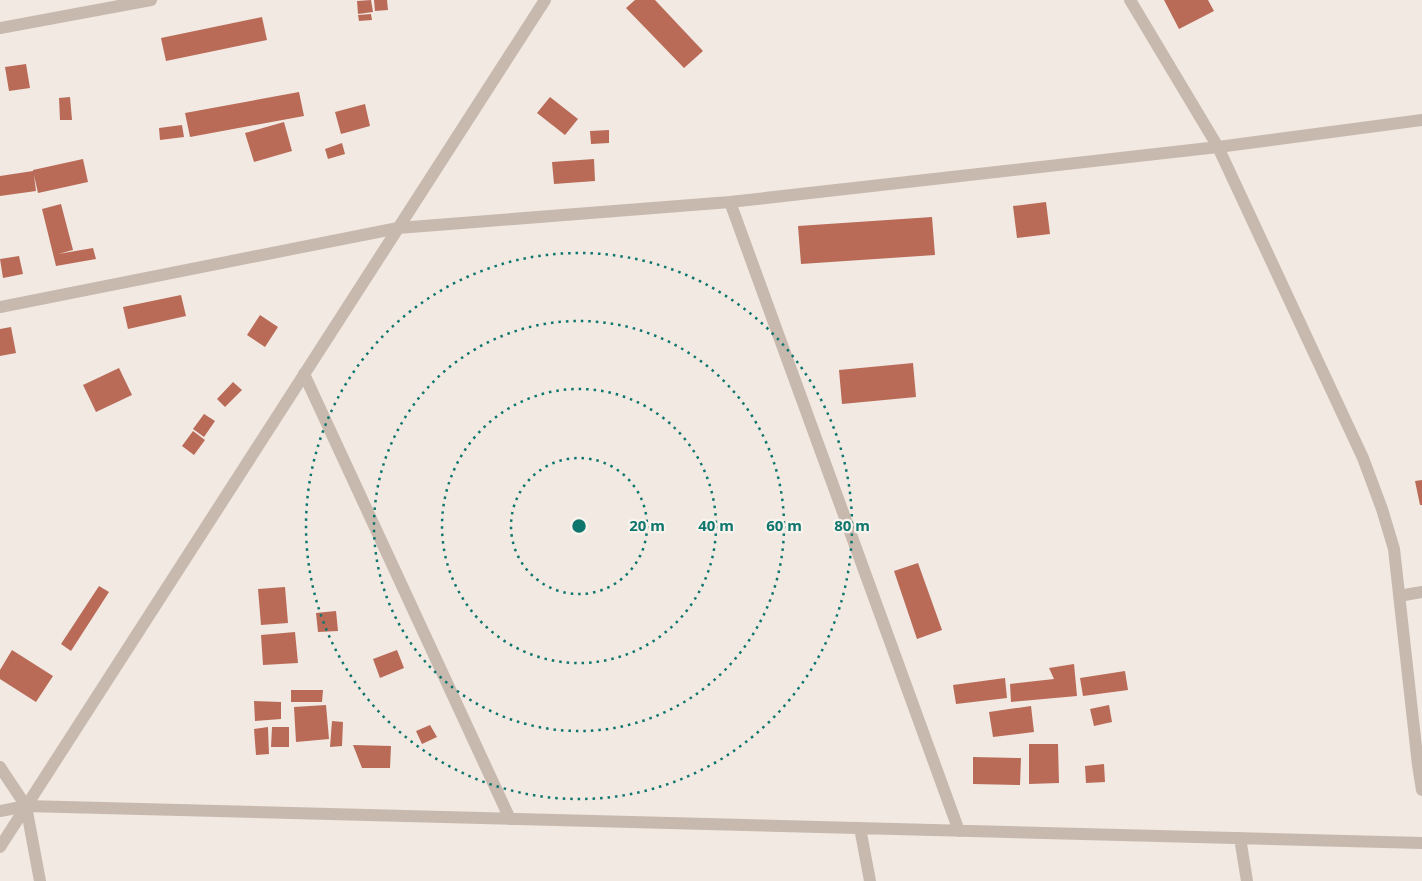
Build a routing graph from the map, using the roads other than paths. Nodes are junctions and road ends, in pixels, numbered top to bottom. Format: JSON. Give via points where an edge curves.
{"nodes":[{"id":1,"x":151,"y":0,"type":"edge"},
{"id":2,"x":545,"y":0,"type":"edge"},
{"id":3,"x":1130,"y":0,"type":"edge"},
{"id":4,"x":0,"y":28,"type":"edge"},
{"id":5,"x":1422,"y":120,"type":"edge"},
{"id":6,"x":1218,"y":146,"type":"junction"},
{"id":7,"x":730,"y":202,"type":"junction"},
{"id":8,"x":398,"y":228,"type":"junction"},
{"id":9,"x":0,"y":307,"type":"edge"},
{"id":10,"x":304,"y":374,"type":"junction"},
{"id":11,"x":1422,"y":592,"type":"edge"},
{"id":12,"x":1399,"y":596,"type":"junction"},
{"id":13,"x":1420,"y":763,"type":"edge"},
{"id":14,"x":0,"y":768,"type":"edge"},
{"id":15,"x":1422,"y":790,"type":"edge"},
{"id":16,"x":26,"y":806,"type":"junction"},
{"id":17,"x":0,"y":810,"type":"edge"},
{"id":18,"x":510,"y":819,"type":"junction"},
{"id":19,"x":860,"y":828,"type":"junction"},
{"id":20,"x":959,"y":831,"type":"junction"},
{"id":21,"x":1240,"y":838,"type":"junction"},
{"id":22,"x":1422,"y":844,"type":"edge"},
{"id":23,"x":0,"y":847,"type":"edge"},
{"id":24,"x":40,"y":881,"type":"edge"},
{"id":25,"x":870,"y":881,"type":"edge"},
{"id":26,"x":1247,"y":881,"type":"edge"}],
"edges":[{"from":1,"to":4,"type":"street"},
{"from":2,"to":8,"type":"street"},
{"from":3,"to":6,"type":"street"},
{"from":5,"to":6,"type":"street"},
{"from":6,"to":7,"type":"street"},
{"from":6,"to":12,"type":"street","via":[[1363,458],[1394,549]]},
{"from":7,"to":8,"type":"street"},
{"from":7,"to":20,"type":"street"},
{"from":8,"to":9,"type":"street"},
{"from":8,"to":10,"type":"street"},
{"from":10,"to":16,"type":"street"},
{"from":10,"to":18,"type":"street"},
{"from":11,"to":12,"type":"street"},
{"from":12,"to":13,"type":"street"},
{"from":13,"to":15,"type":"street"},
{"from":14,"to":16,"type":"street"},
{"from":16,"to":17,"type":"street"},
{"from":16,"to":18,"type":"street"},
{"from":16,"to":23,"type":"street"},
{"from":16,"to":24,"type":"street"},
{"from":18,"to":19,"type":"street"},
{"from":19,"to":20,"type":"street"},
{"from":19,"to":25,"type":"street"},
{"from":20,"to":21,"type":"street"},
{"from":21,"to":22,"type":"street"},
{"from":21,"to":26,"type":"street"}]}
